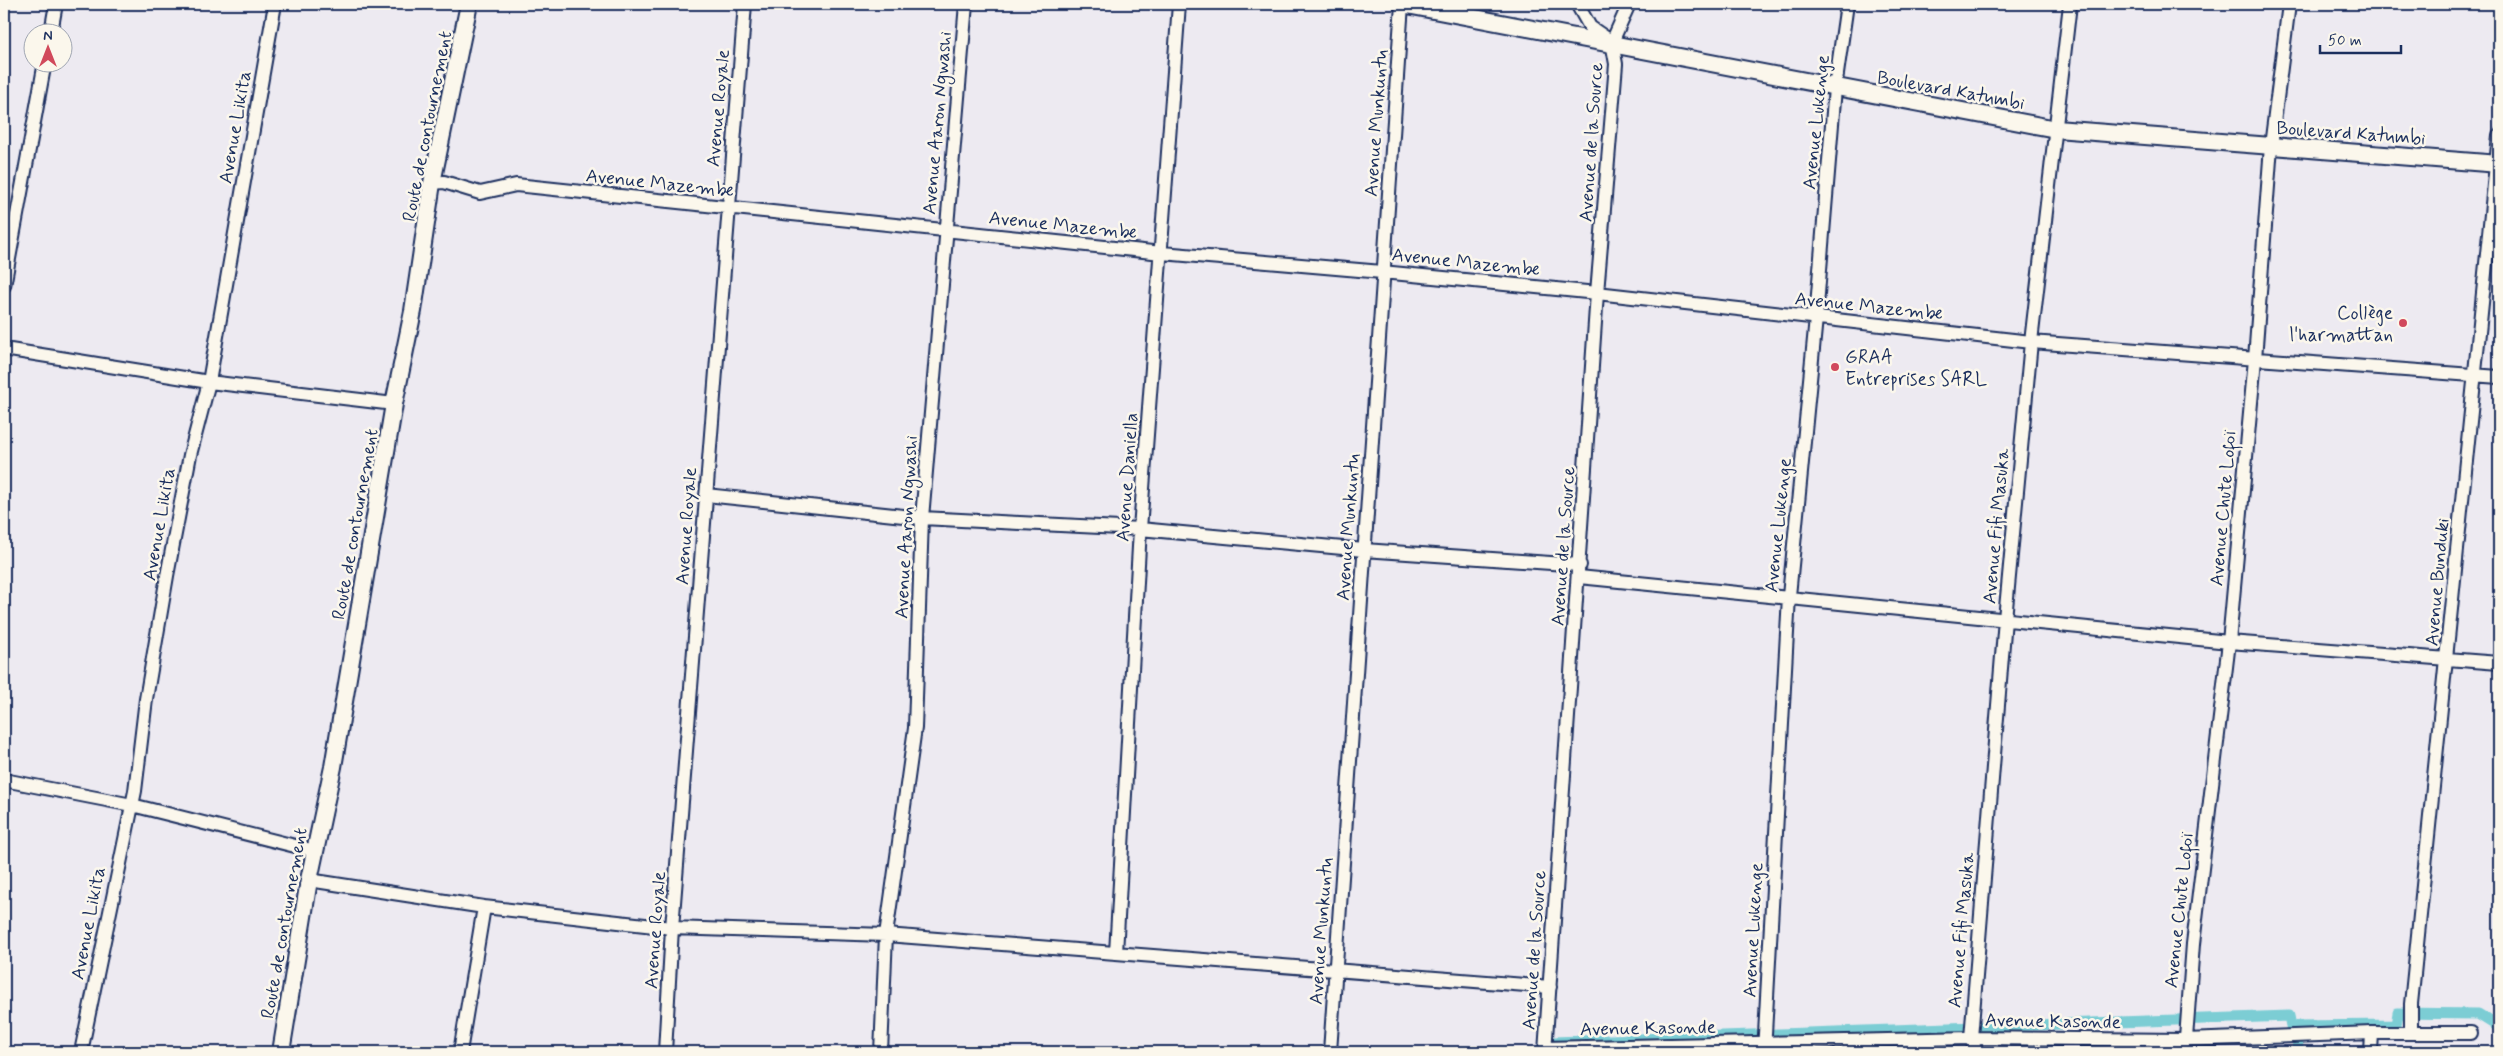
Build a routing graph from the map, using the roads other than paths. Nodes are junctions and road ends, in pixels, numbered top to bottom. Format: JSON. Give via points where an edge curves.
{"nodes":[{"id":1,"x":56,"y":4,"type":"edge"},
{"id":2,"x":275,"y":4,"type":"edge"},
{"id":3,"x":470,"y":4,"type":"edge"},
{"id":4,"x":744,"y":4,"type":"edge"},
{"id":5,"x":966,"y":4,"type":"edge"},
{"id":6,"x":1179,"y":4,"type":"edge"},
{"id":7,"x":1402,"y":4,"type":"edge"},
{"id":8,"x":1577,"y":4,"type":"edge"},
{"id":9,"x":1629,"y":4,"type":"edge"},
{"id":10,"x":1847,"y":4,"type":"edge"},
{"id":11,"x":2070,"y":4,"type":"edge"},
{"id":12,"x":2289,"y":4,"type":"edge"},
{"id":13,"x":53,"y":22,"type":"edge"},
{"id":14,"x":1612,"y":42,"type":"junction"},
{"id":15,"x":43,"y":72,"type":"edge"},
{"id":16,"x":1835,"y":88,"type":"junction"},
{"id":17,"x":2056,"y":129,"type":"junction"},
{"id":18,"x":2499,"y":135,"type":"edge"},
{"id":19,"x":2271,"y":146,"type":"junction"},
{"id":20,"x":2498,"y":164,"type":"edge"},
{"id":21,"x":432,"y":183,"type":"junction"},
{"id":22,"x":728,"y":208,"type":"junction"},
{"id":23,"x":946,"y":230,"type":"junction"},
{"id":24,"x":1162,"y":253,"type":"junction"},
{"id":25,"x":1382,"y":272,"type":"junction"},
{"id":26,"x":4,"y":286,"type":"edge"},
{"id":27,"x":1597,"y":293,"type":"junction"},
{"id":28,"x":1816,"y":318,"type":"junction"},
{"id":29,"x":2031,"y":342,"type":"junction"},
{"id":30,"x":4,"y":349,"type":"edge"},
{"id":31,"x":2255,"y":359,"type":"junction"},
{"id":32,"x":2474,"y":375,"type":"junction"},
{"id":33,"x":2499,"y":377,"type":"edge"},
{"id":34,"x":209,"y":382,"type":"junction"},
{"id":35,"x":394,"y":404,"type":"junction"},
{"id":36,"x":706,"y":495,"type":"junction"},
{"id":37,"x":922,"y":518,"type":"junction"},
{"id":38,"x":1140,"y":529,"type":"junction"},
{"id":39,"x":1364,"y":550,"type":"junction"},
{"id":40,"x":1579,"y":571,"type":"junction"},
{"id":41,"x":1789,"y":596,"type":"junction"},
{"id":42,"x":2005,"y":619,"type":"junction"},
{"id":43,"x":2229,"y":642,"type":"junction"},
{"id":44,"x":2448,"y":658,"type":"junction"},
{"id":45,"x":2499,"y":663,"type":"edge"},
{"id":46,"x":4,"y":780,"type":"edge"},
{"id":47,"x":132,"y":805,"type":"junction"},
{"id":48,"x":315,"y":851,"type":"junction"},
{"id":49,"x":309,"y":880,"type":"junction"},
{"id":50,"x":484,"y":907,"type":"junction"},
{"id":51,"x":672,"y":928,"type":"junction"},
{"id":52,"x":886,"y":935,"type":"junction"},
{"id":53,"x":1116,"y":953,"type":"junction"},
{"id":54,"x":1336,"y":971,"type":"junction"},
{"id":55,"x":1550,"y":987,"type":"junction"},
{"id":56,"x":2410,"y":1027,"type":"junction"},
{"id":57,"x":2372,"y":1033,"type":"junction"},
{"id":58,"x":2471,"y":1033,"type":"dead end"},
{"id":59,"x":1971,"y":1038,"type":"junction"},
{"id":60,"x":2185,"y":1041,"type":"edge"},
{"id":61,"x":1765,"y":1048,"type":"edge"},
{"id":62,"x":1545,"y":1050,"type":"edge"},
{"id":63,"x":81,"y":1052,"type":"edge"},
{"id":64,"x":281,"y":1052,"type":"edge"},
{"id":65,"x":460,"y":1052,"type":"edge"},
{"id":66,"x":665,"y":1052,"type":"edge"},
{"id":67,"x":881,"y":1052,"type":"edge"},
{"id":68,"x":1330,"y":1052,"type":"edge"},
{"id":69,"x":1976,"y":1052,"type":"edge"},
{"id":70,"x":2371,"y":1052,"type":"edge"}],
"edges":[{"from":1,"to":13,"type":"street"},
{"from":2,"to":34,"type":"street","name":"Avenue Likita"},
{"from":3,"to":21,"type":"street","name":"Route de contournement"},
{"from":4,"to":22,"type":"street","name":"Avenue Royale"},
{"from":5,"to":23,"type":"street","name":"Avenue Aaron Ngwashi"},
{"from":6,"to":24,"type":"street","name":"Avenue Daniella"},
{"from":7,"to":14,"type":"street","name":"Boulevard Katumbi"},
{"from":7,"to":25,"type":"street","name":"Avenue Munkuntu"},
{"from":8,"to":14,"type":"street","via":[[1590,27]]},
{"from":9,"to":14,"type":"street"},
{"from":10,"to":16,"type":"street","name":"Avenue Lukenge"},
{"from":11,"to":17,"type":"street","name":"Avenue Fifi Masuka"},
{"from":12,"to":19,"type":"street","name":"Avenue Chute Lofoï"},
{"from":14,"to":16,"type":"street","name":"Boulevard Katumbi"},
{"from":14,"to":27,"type":"street","name":"Avenue de la Source","via":[[1616,64]]},
{"from":15,"to":26,"type":"street"},
{"from":16,"to":17,"type":"street","name":"Boulevard Katumbi"},
{"from":16,"to":28,"type":"street","name":"Avenue Lukenge"},
{"from":17,"to":19,"type":"street","name":"Boulevard Katumbi"},
{"from":17,"to":29,"type":"street","name":"Avenue Fifi Masuka"},
{"from":18,"to":20,"type":"street","name":"Avenue Bunduki"},
{"from":19,"to":20,"type":"street","name":"Boulevard Katumbi"},
{"from":19,"to":31,"type":"street","name":"Avenue Chute Lofoï"},
{"from":20,"to":32,"type":"street","name":"Avenue Bunduki"},
{"from":21,"to":22,"type":"street","name":"Avenue Mazembe","via":[[444,182],[480,193],[516,185]]},
{"from":21,"to":35,"type":"street","name":"Route de contournement","via":[[413,311]]},
{"from":22,"to":23,"type":"street","name":"Avenue Mazembe"},
{"from":22,"to":36,"type":"street","name":"Avenue Royale"},
{"from":23,"to":24,"type":"street","name":"Avenue Mazembe"},
{"from":23,"to":37,"type":"street","name":"Avenue Aaron Ngwashi"},
{"from":24,"to":25,"type":"street","name":"Avenue Mazembe"},
{"from":24,"to":38,"type":"street","name":"Avenue Daniella"},
{"from":25,"to":27,"type":"street","name":"Avenue Mazembe"},
{"from":25,"to":39,"type":"street","name":"Avenue Munkuntu"},
{"from":27,"to":28,"type":"street","name":"Avenue Mazembe"},
{"from":27,"to":40,"type":"street","name":"Avenue de la Source"},
{"from":28,"to":29,"type":"street","name":"Avenue Mazembe"},
{"from":28,"to":41,"type":"street","name":"Avenue Lukenge"},
{"from":29,"to":31,"type":"street","name":"Avenue Mazembe"},
{"from":29,"to":42,"type":"street","name":"Avenue Fifi Masuka"},
{"from":30,"to":34,"type":"street"},
{"from":31,"to":32,"type":"street","name":"Avenue Mazembe"},
{"from":31,"to":43,"type":"street","name":"Avenue Chute Lofoï"},
{"from":32,"to":33,"type":"street","name":"Avenue Mazembe"},
{"from":32,"to":44,"type":"street","name":"Avenue Bunduki"},
{"from":34,"to":35,"type":"street"},
{"from":34,"to":47,"type":"street","name":"Avenue Likita","via":[[190,455],[169,566],[146,698]]},
{"from":35,"to":48,"type":"street","name":"Route de contournement","via":[[333,767]]},
{"from":36,"to":37,"type":"street"},
{"from":36,"to":51,"type":"street","name":"Avenue Royale"},
{"from":37,"to":38,"type":"street"},
{"from":37,"to":52,"type":"street","name":"Avenue Aaron Ngwashi","via":[[915,728]]},
{"from":38,"to":39,"type":"street"},
{"from":38,"to":53,"type":"street","name":"Avenue Daniella"},
{"from":39,"to":40,"type":"street"},
{"from":39,"to":54,"type":"street","name":"Avenue Munkuntu"},
{"from":40,"to":41,"type":"street"},
{"from":40,"to":55,"type":"street","name":"Avenue de la Source"},
{"from":41,"to":42,"type":"street"},
{"from":41,"to":61,"type":"street","name":"Avenue Lukenge"},
{"from":42,"to":43,"type":"street"},
{"from":42,"to":59,"type":"street","name":"Avenue Fifi Masuka"},
{"from":43,"to":44,"type":"street"},
{"from":43,"to":60,"type":"street","name":"Avenue Chute Lofoï"},
{"from":44,"to":45,"type":"street"},
{"from":44,"to":56,"type":"street","name":"Avenue Bunduki"},
{"from":46,"to":47,"type":"street"},
{"from":47,"to":48,"type":"street"},
{"from":47,"to":63,"type":"street","name":"Avenue Likita"},
{"from":48,"to":49,"type":"street","name":"Route de contournement"},
{"from":49,"to":50,"type":"street"},
{"from":49,"to":64,"type":"street","name":"Route de contournement"},
{"from":50,"to":51,"type":"street"},
{"from":50,"to":65,"type":"street"},
{"from":51,"to":52,"type":"street"},
{"from":51,"to":66,"type":"street","name":"Avenue Royale"},
{"from":52,"to":53,"type":"street"},
{"from":52,"to":67,"type":"street","name":"Avenue Aaron Ngwashi"},
{"from":53,"to":54,"type":"street"},
{"from":54,"to":55,"type":"street"},
{"from":54,"to":68,"type":"street","name":"Avenue Munkuntu"},
{"from":55,"to":62,"type":"street","name":"Avenue de la Source"},
{"from":56,"to":57,"type":"street","name":"Avenue Kasonde"},
{"from":56,"to":58,"type":"street","name":"Avenue Kasonde"},
{"from":57,"to":60,"type":"street","name":"Avenue Kasonde"},
{"from":57,"to":70,"type":"street"},
{"from":59,"to":60,"type":"street","name":"Avenue Kasonde"},
{"from":59,"to":61,"type":"street","name":"Avenue Kasonde"},
{"from":59,"to":69,"type":"street","name":"Avenue Fifi Masuka"},
{"from":61,"to":62,"type":"street","name":"Avenue Kasonde"}]}
